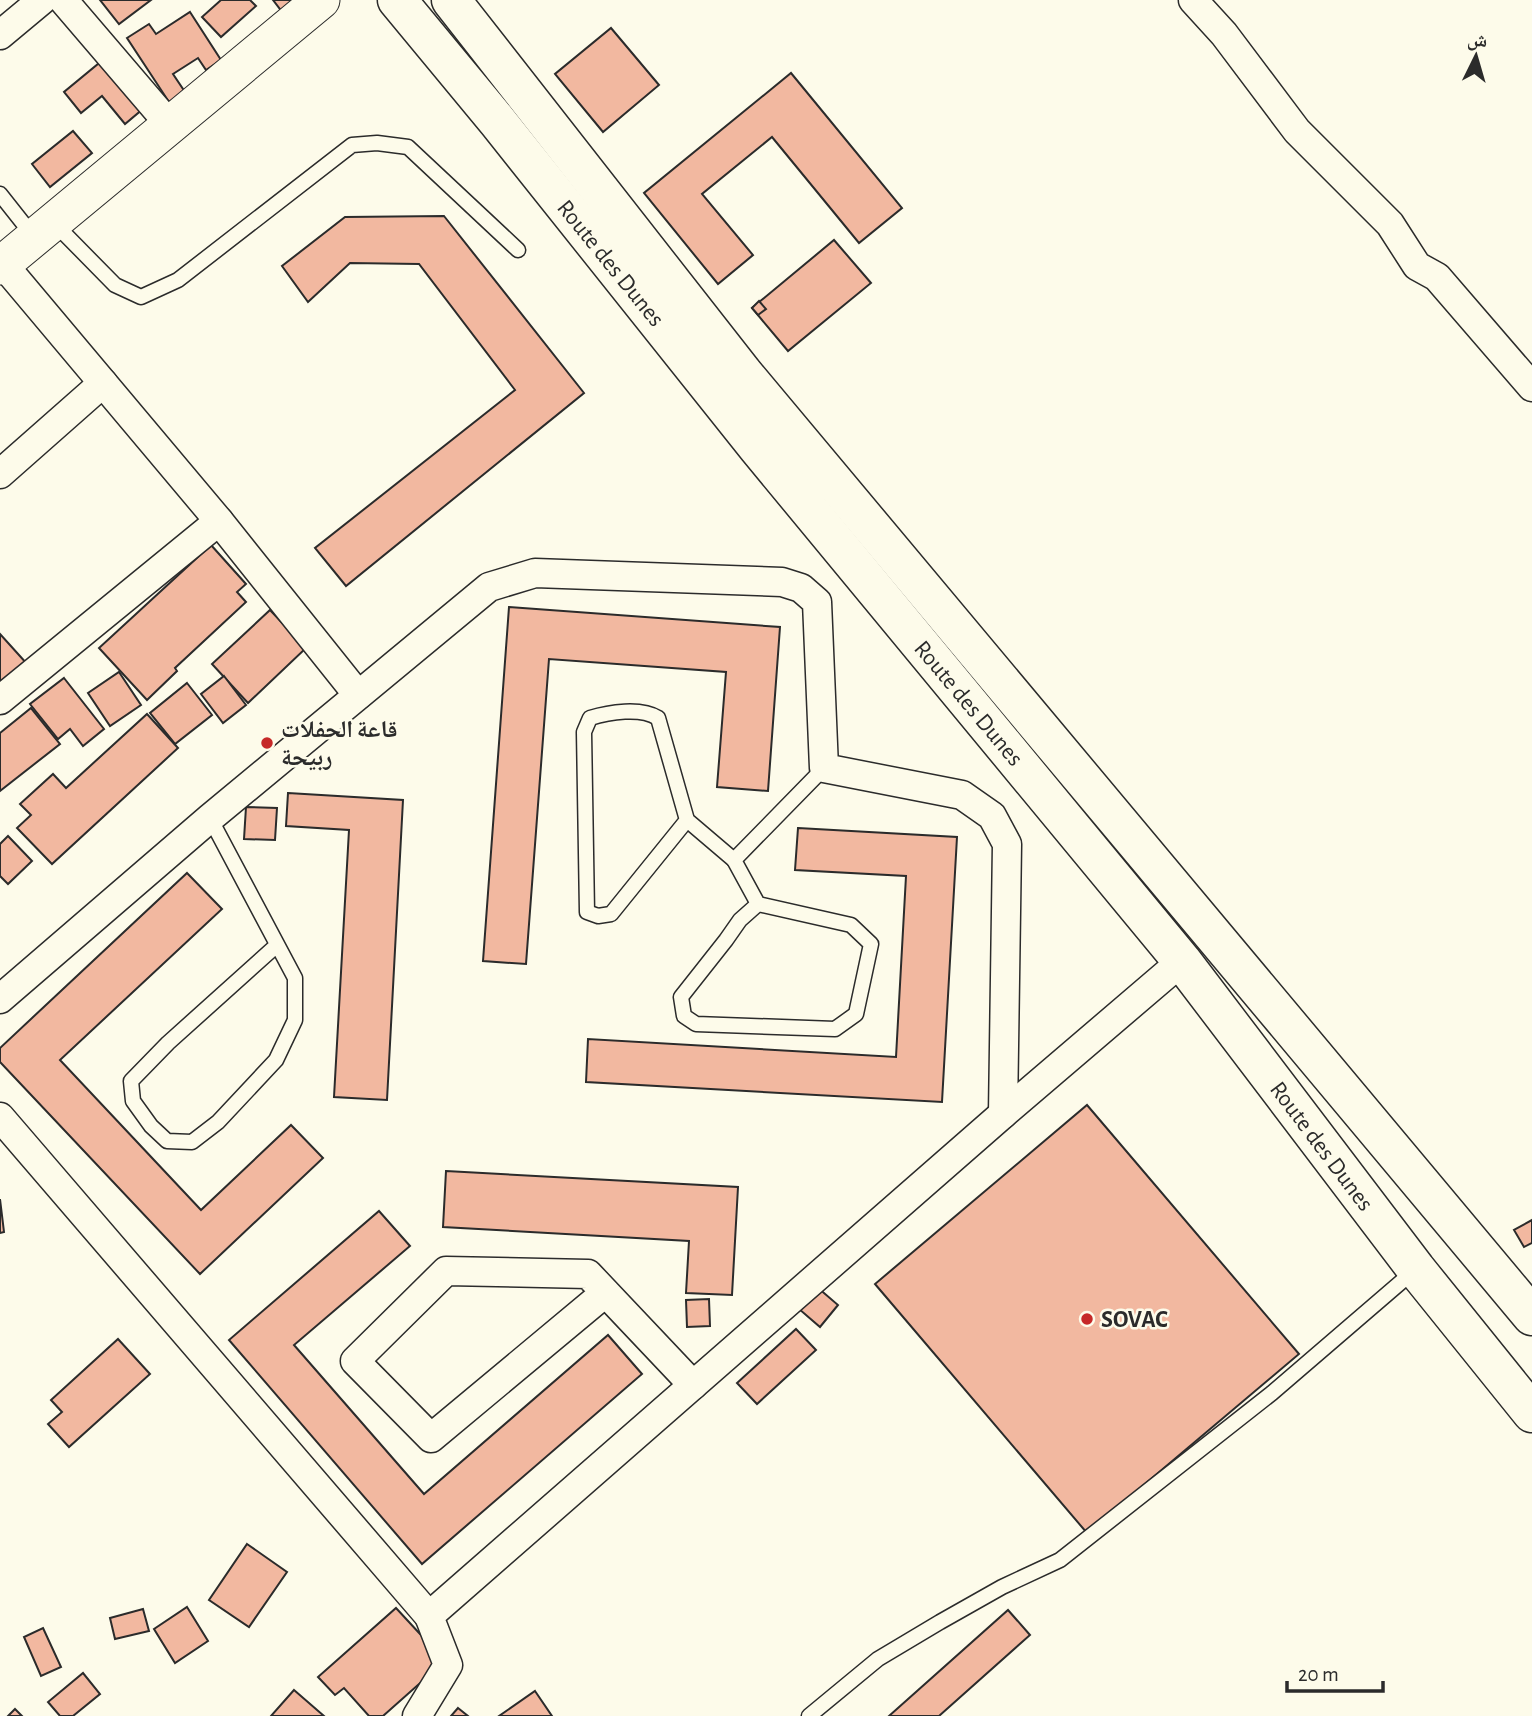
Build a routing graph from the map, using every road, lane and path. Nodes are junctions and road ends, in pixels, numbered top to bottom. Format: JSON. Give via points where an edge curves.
{"nodes":[{"id":1,"x":42,"y":0,"type":"edge"},
{"id":2,"x":63,"y":0,"type":"edge"},
{"id":3,"x":321,"y":0,"type":"edge"},
{"id":4,"x":397,"y":0,"type":"edge"},
{"id":5,"x":451,"y":0,"type":"edge"},
{"id":6,"x":1193,"y":0,"type":"edge"},
{"id":7,"x":0,"y":35,"type":"edge"},
{"id":8,"x":170,"y":125,"type":"junction"},
{"id":9,"x":0,"y":194,"type":"edge"},
{"id":10,"x":44,"y":230,"type":"junction"},
{"id":11,"x":518,"y":250,"type":"dead end"},
{"id":12,"x":1,"y":265,"type":"edge"},
{"id":13,"x":103,"y":383,"type":"junction"},
{"id":14,"x":1532,"y":387,"type":"edge"},
{"id":15,"x":0,"y":474,"type":"edge"},
{"id":16,"x":219,"y":521,"type":"junction"},
{"id":17,"x":358,"y":695,"type":"junction"},
{"id":18,"x":0,"y":701,"type":"edge"},
{"id":19,"x":824,"y":768,"type":"junction"},
{"id":20,"x":210,"y":818,"type":"junction"},
{"id":21,"x":687,"y":820,"type":"junction"},
{"id":22,"x":734,"y":860,"type":"junction"},
{"id":23,"x":758,"y":904,"type":"junction"},
{"id":24,"x":277,"y":945,"type":"junction"},
{"id":25,"x":1182,"y":961,"type":"junction"},
{"id":26,"x":0,"y":999,"type":"edge"},
{"id":27,"x":1003,"y":1114,"type":"junction"},
{"id":28,"x":0,"y":1117,"type":"edge"},
{"id":29,"x":1416,"y":1269,"type":"junction"},
{"id":30,"x":605,"y":1293,"type":"junction"},
{"id":31,"x":1532,"y":1315,"type":"edge"},
{"id":32,"x":693,"y":1385,"type":"junction"},
{"id":33,"x":1532,"y":1413,"type":"edge"},
{"id":34,"x":429,"y":1616,"type":"junction"},
{"id":35,"x":417,"y":1716,"type":"edge"},
{"id":36,"x":809,"y":1716,"type":"edge"}],
"edges":[{"from":1,"to":7,"type":"street"},
{"from":2,"to":8,"type":"street"},
{"from":3,"to":8,"type":"street"},
{"from":4,"to":25,"type":"main road","name":"Route des Dunes","via":[[758,448]]},
{"from":5,"to":31,"type":"main road","name":"Route des Dunes","via":[[743,373]]},
{"from":6,"to":14,"type":"street","via":[[1297,131],[1390,224],[1417,266],[1437,277]]},
{"from":8,"to":10,"type":"street"},
{"from":9,"to":10,"type":"lane"},
{"from":10,"to":11,"type":"lane","via":[[115,285],[141,297],[178,280],[352,145],[377,143],[408,148]]},
{"from":10,"to":12,"type":"street"},
{"from":12,"to":13,"type":"street"},
{"from":13,"to":15,"type":"street"},
{"from":13,"to":16,"type":"street"},
{"from":16,"to":17,"type":"street"},
{"from":16,"to":18,"type":"street"},
{"from":17,"to":19,"type":"street","via":[[489,587],[535,573],[782,582],[801,588],[817,601]]},
{"from":17,"to":20,"type":"street"},
{"from":19,"to":22,"type":"lane"},
{"from":19,"to":27,"type":"street","via":[[962,795],[992,816],[1007,844]]},
{"from":20,"to":24,"type":"lane"},
{"from":20,"to":26,"type":"street"},
{"from":21,"to":21,"type":"lane","via":[[658,718],[641,711],[590,718],[584,732],[587,912],[611,914]]},
{"from":21,"to":22,"type":"lane"},
{"from":22,"to":23,"type":"lane"},
{"from":23,"to":23,"type":"lane","via":[[851,925],[871,944],[856,1014],[835,1029],[696,1024],[684,1016],[681,997],[740,920]]},
{"from":24,"to":24,"type":"lane","via":[[295,978],[295,1020],[276,1060],[218,1122],[192,1142],[167,1142],[132,1101],[131,1081]]},
{"from":25,"to":27,"type":"street"},
{"from":25,"to":29,"type":"main road","name":"Route des Dunes"},
{"from":27,"to":32,"type":"street"},
{"from":28,"to":34,"type":"street"},
{"from":29,"to":33,"type":"main road","name":"Route des Dunes"},
{"from":29,"to":36,"type":"lane","via":[[1272,1393],[1060,1560],[986,1596],[878,1659]]},
{"from":30,"to":30,"type":"street","via":[[588,1274],[446,1271],[355,1362],[430,1438]]},
{"from":30,"to":32,"type":"street"},
{"from":32,"to":34,"type":"street"},
{"from":34,"to":35,"type":"street","via":[[449,1665]]}]}
